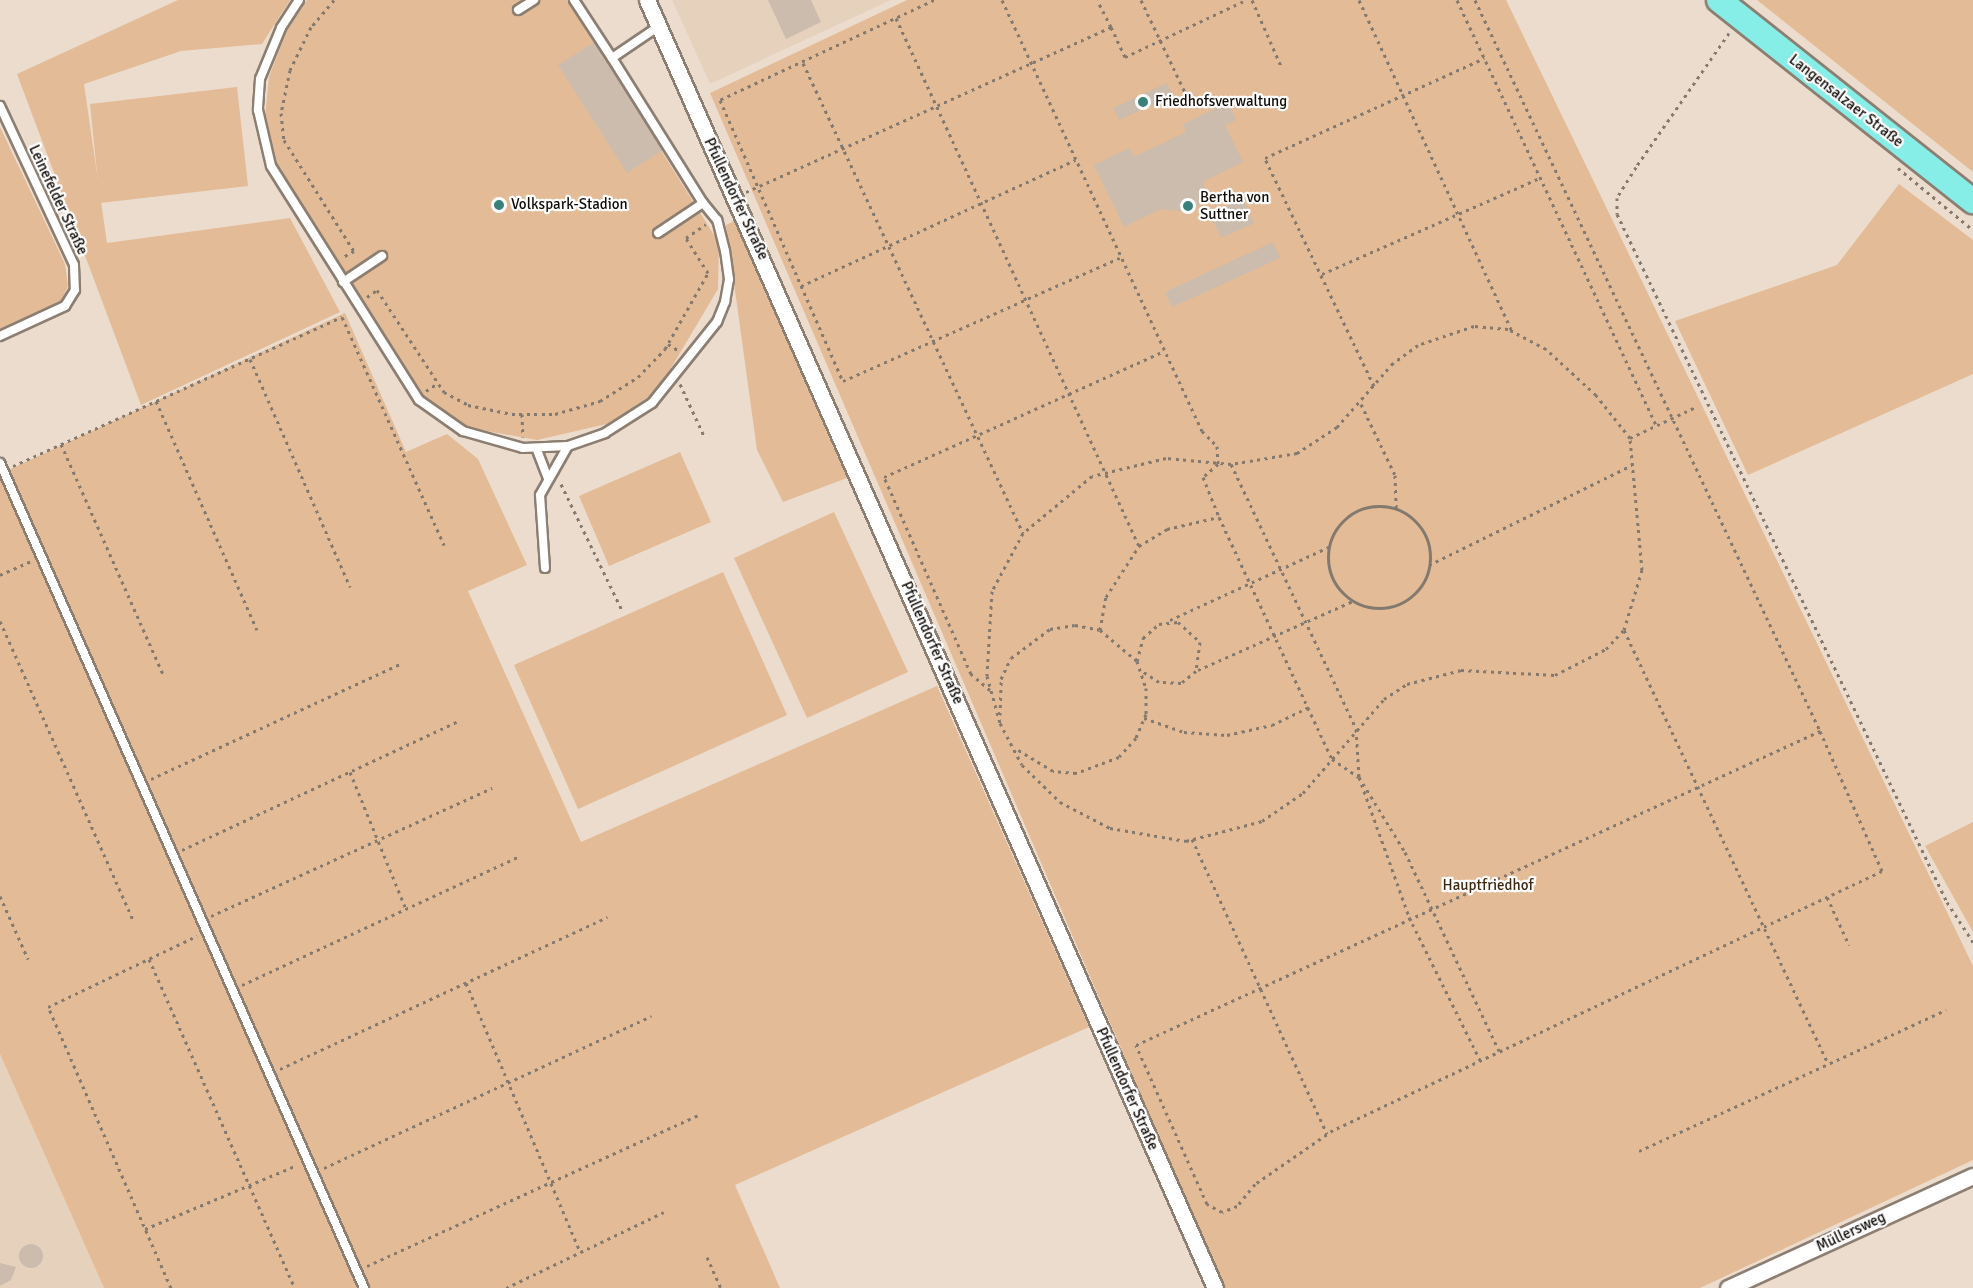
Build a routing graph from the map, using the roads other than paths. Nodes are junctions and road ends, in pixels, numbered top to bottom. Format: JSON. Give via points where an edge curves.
{"nodes":[{"id":1,"x":299,"y":0,"type":"edge"},
{"id":2,"x":534,"y":0,"type":"edge"},
{"id":3,"x":574,"y":0,"type":"edge"},
{"id":4,"x":647,"y":0,"type":"edge"},
{"id":5,"x":1719,"y":0,"type":"edge"},
{"id":6,"x":518,"y":10,"type":"dead end"},
{"id":7,"x":659,"y":26,"type":"junction"},
{"id":8,"x":612,"y":58,"type":"junction"},
{"id":9,"x":0,"y":106,"type":"edge"},
{"id":10,"x":1973,"y":201,"type":"edge"},
{"id":11,"x":703,"y":202,"type":"junction"},
{"id":12,"x":658,"y":233,"type":"dead end"},
{"id":13,"x":382,"y":256,"type":"dead end"},
{"id":14,"x":343,"y":282,"type":"junction"},
{"id":15,"x":0,"y":336,"type":"edge"},
{"id":16,"x":568,"y":446,"type":"junction"},
{"id":17,"x":537,"y":450,"type":"junction"},
{"id":18,"x":2,"y":467,"type":"edge"},
{"id":19,"x":548,"y":478,"type":"junction"},
{"id":20,"x":545,"y":568,"type":"dead end"},
{"id":21,"x":1973,"y":1176,"type":"edge"},
{"id":22,"x":364,"y":1288,"type":"edge"},
{"id":23,"x":1215,"y":1288,"type":"edge"},
{"id":24,"x":1728,"y":1288,"type":"edge"}],
"edges":[{"from":1,"to":14,"type":"lane","via":[[269,56],[258,110],[271,166]]},
{"from":2,"to":6,"type":"lane"},
{"from":3,"to":8,"type":"lane"},
{"from":4,"to":7,"type":"street","name":"Pfullendorfer Straße"},
{"from":5,"to":10,"type":"main road","name":"Langensalzaer Straße"},
{"from":7,"to":8,"type":"lane"},
{"from":7,"to":23,"type":"street","name":"Pfullendorfer Straße"},
{"from":8,"to":11,"type":"lane"},
{"from":9,"to":15,"type":"lane","name":"Leinefelder Straße","via":[[74,265],[75,290],[65,306]]},
{"from":11,"to":12,"type":"lane"},
{"from":11,"to":16,"type":"lane","via":[[715,218],[729,279],[717,322],[677,377],[627,421]]},
{"from":13,"to":14,"type":"lane"},
{"from":14,"to":17,"type":"lane","via":[[419,400],[463,431]]},
{"from":16,"to":17,"type":"lane"},
{"from":16,"to":19,"type":"lane"},
{"from":17,"to":19,"type":"lane"},
{"from":18,"to":22,"type":"lane"},
{"from":19,"to":20,"type":"lane","via":[[540,495]]},
{"from":21,"to":24,"type":"street","name":"Müllersweg"}]}
